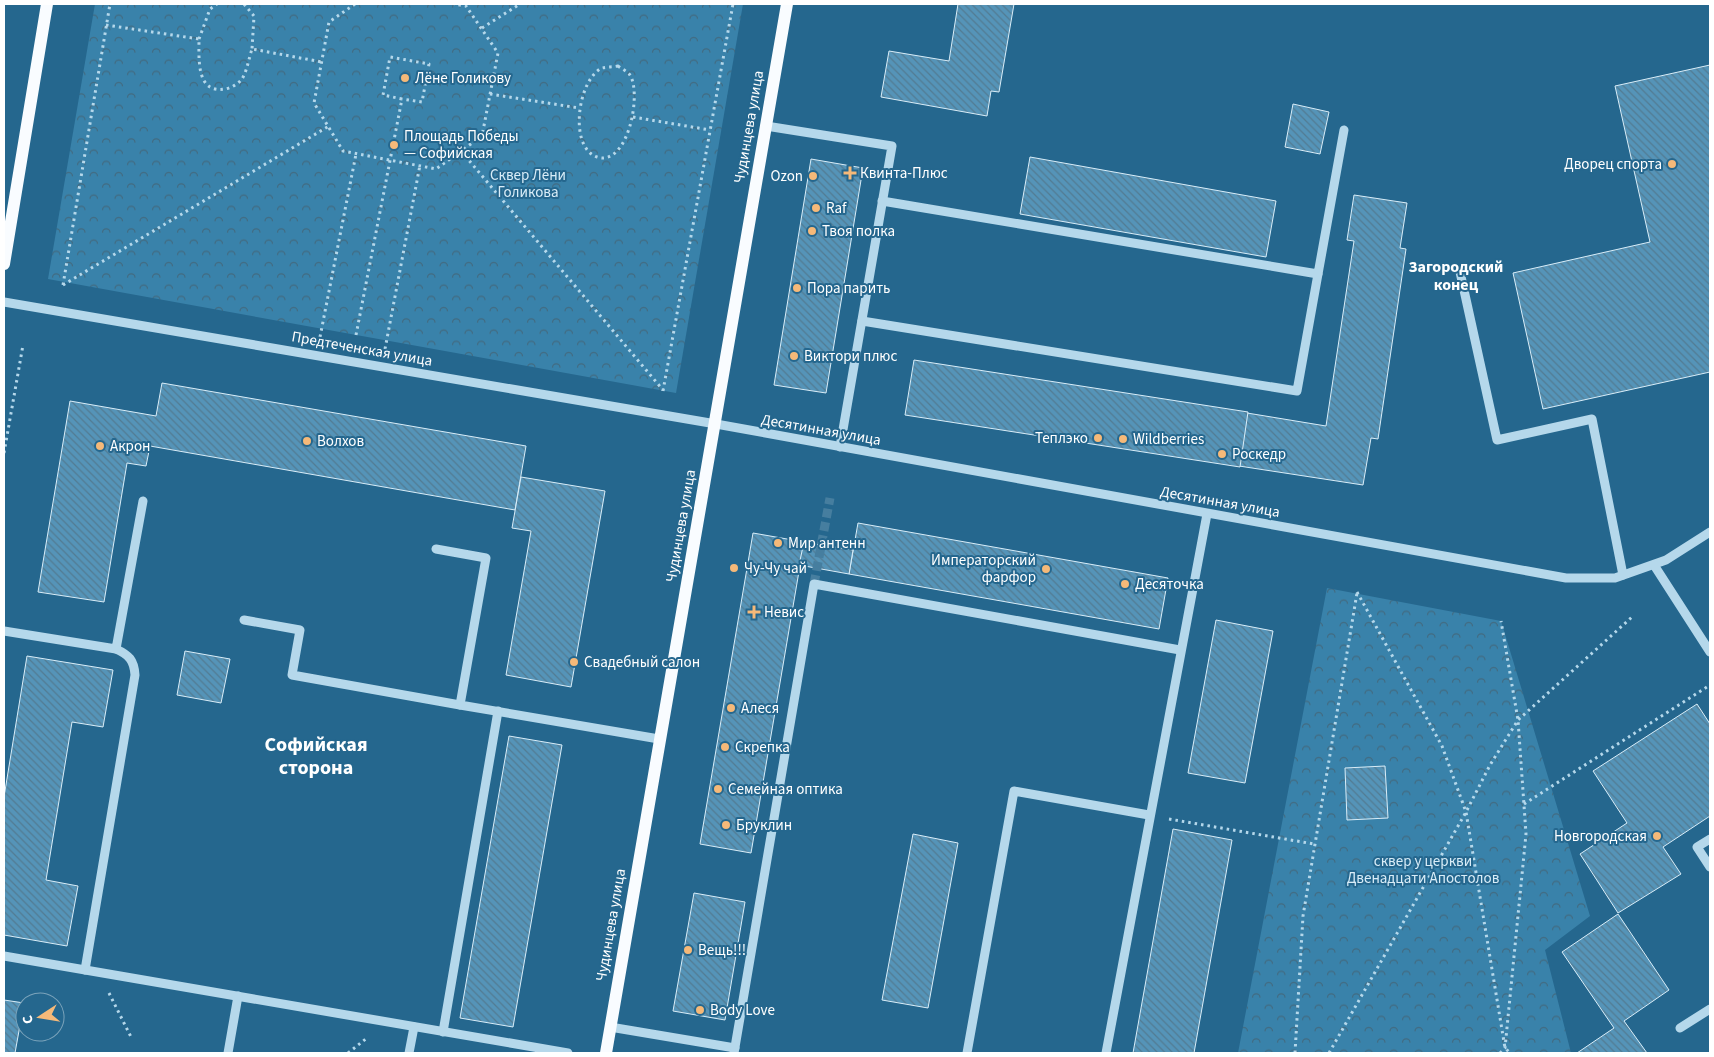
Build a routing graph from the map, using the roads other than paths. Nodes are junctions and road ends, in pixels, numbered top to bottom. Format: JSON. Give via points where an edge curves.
{"nodes":[{"id":1,"x":47,"y":4,"type":"edge"},
{"id":2,"x":787,"y":4,"type":"edge"},
{"id":3,"x":766,"y":126,"type":"junction"},
{"id":4,"x":1344,"y":130,"type":"dead end"},
{"id":5,"x":882,"y":201,"type":"junction"},
{"id":6,"x":4,"y":264,"type":"edge"},
{"id":7,"x":1460,"y":272,"type":"dead end"},
{"id":8,"x":1318,"y":274,"type":"junction"},
{"id":9,"x":4,"y":302,"type":"edge"},
{"id":10,"x":862,"y":320,"type":"junction"},
{"id":11,"x":716,"y":424,"type":"junction"},
{"id":12,"x":840,"y":448,"type":"junction"},
{"id":13,"x":143,"y":501,"type":"dead end"},
{"id":14,"x":1207,"y":514,"type":"junction"},
{"id":15,"x":1710,"y":532,"type":"edge"},
{"id":16,"x":436,"y":549,"type":"dead end"},
{"id":17,"x":1654,"y":564,"type":"junction"},
{"id":18,"x":1623,"y":575,"type":"junction"},
{"id":19,"x":244,"y":620,"type":"dead end"},
{"id":20,"x":4,"y":631,"type":"edge"},
{"id":21,"x":116,"y":649,"type":"junction"},
{"id":22,"x":1180,"y":650,"type":"junction"},
{"id":23,"x":1710,"y":652,"type":"edge"},
{"id":24,"x":460,"y":705,"type":"junction"},
{"id":25,"x":498,"y":711,"type":"junction"},
{"id":26,"x":659,"y":739,"type":"junction"},
{"id":27,"x":1149,"y":815,"type":"junction"},
{"id":28,"x":1710,"y":839,"type":"edge"},
{"id":29,"x":1710,"y":867,"type":"edge"},
{"id":30,"x":4,"y":956,"type":"edge"},
{"id":31,"x":85,"y":970,"type":"junction"},
{"id":32,"x":238,"y":996,"type":"junction"},
{"id":33,"x":1710,"y":1008,"type":"edge"},
{"id":34,"x":414,"y":1026,"type":"junction"},
{"id":35,"x":610,"y":1027,"type":"junction"},
{"id":36,"x":1680,"y":1028,"type":"dead end"},
{"id":37,"x":443,"y":1032,"type":"junction"},
{"id":38,"x":735,"y":1051,"type":"edge"},
{"id":39,"x":228,"y":1053,"type":"edge"},
{"id":40,"x":409,"y":1053,"type":"edge"},
{"id":41,"x":568,"y":1053,"type":"edge"},
{"id":42,"x":606,"y":1053,"type":"edge"},
{"id":43,"x":967,"y":1053,"type":"edge"},
{"id":44,"x":1106,"y":1053,"type":"edge"}],
"edges":[{"from":1,"to":6,"type":"main road"},
{"from":2,"to":3,"type":"main road","name":"Чудинцева улица"},
{"from":3,"to":5,"type":"street","via":[[892,146]]},
{"from":3,"to":11,"type":"main road","name":"Чудинцева улица"},
{"from":4,"to":8,"type":"street"},
{"from":5,"to":8,"type":"street"},
{"from":5,"to":10,"type":"street"},
{"from":7,"to":18,"type":"street","via":[[1497,440],[1592,419]]},
{"from":8,"to":10,"type":"street","via":[[1297,391]]},
{"from":9,"to":11,"type":"street","name":"Предтеченская улица"},
{"from":10,"to":12,"type":"street"},
{"from":11,"to":12,"type":"street","name":"Десятинная улица"},
{"from":11,"to":26,"type":"main road","name":"Чудинцева улица"},
{"from":12,"to":14,"type":"street","name":"Десятинная улица"},
{"from":13,"to":21,"type":"street"},
{"from":14,"to":18,"type":"street","name":"Десятинная улица","via":[[1566,578],[1615,578]]},
{"from":14,"to":22,"type":"street"},
{"from":15,"to":17,"type":"street","name":"Десятинная улица"},
{"from":16,"to":24,"type":"street","via":[[486,558]]},
{"from":17,"to":18,"type":"street","name":"Десятинная улица"},
{"from":17,"to":23,"type":"street"},
{"from":19,"to":24,"type":"street","via":[[300,630],[292,676]]},
{"from":20,"to":21,"type":"street"},
{"from":21,"to":31,"type":"street","via":[[127,654],[134,663],[135,675]]},
{"from":22,"to":27,"type":"street"},
{"from":22,"to":38,"type":"street","via":[[814,584]]},
{"from":24,"to":25,"type":"street"},
{"from":25,"to":26,"type":"street"},
{"from":25,"to":37,"type":"street"},
{"from":26,"to":35,"type":"main road","name":"Чудинцева улица"},
{"from":27,"to":43,"type":"street","via":[[1014,790]]},
{"from":27,"to":44,"type":"street"},
{"from":28,"to":29,"type":"street","via":[[1697,847]]},
{"from":30,"to":31,"type":"street"},
{"from":31,"to":32,"type":"street"},
{"from":32,"to":34,"type":"street"},
{"from":32,"to":39,"type":"street"},
{"from":33,"to":36,"type":"street"},
{"from":34,"to":37,"type":"street"},
{"from":34,"to":40,"type":"street"},
{"from":35,"to":38,"type":"street"},
{"from":35,"to":42,"type":"main road","name":"Чудинцева улица"},
{"from":37,"to":41,"type":"street"}]}
